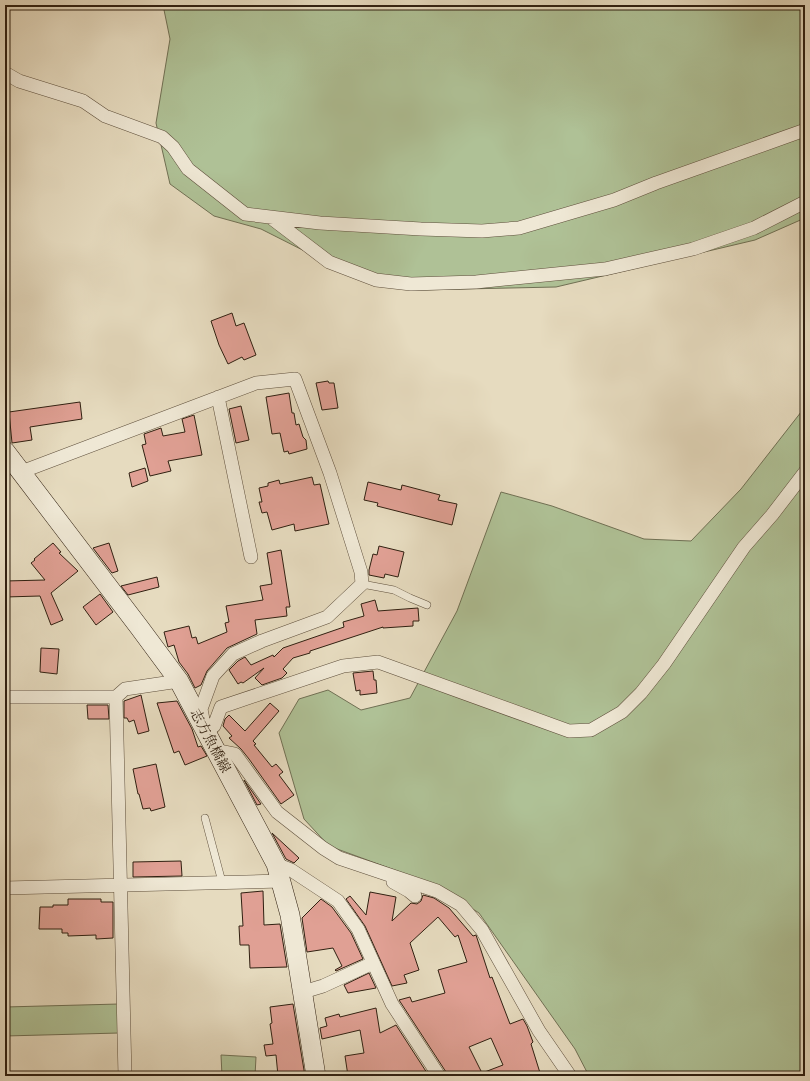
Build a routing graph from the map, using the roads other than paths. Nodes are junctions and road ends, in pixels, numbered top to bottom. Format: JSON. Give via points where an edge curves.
{"nodes":[{"id":1,"x":5,"y":73,"type":"edge"},
{"id":2,"x":805,"y":130,"type":"edge"},
{"id":3,"x":805,"y":202,"type":"edge"},
{"id":4,"x":270,"y":217,"type":"junction"},
{"id":5,"x":218,"y":398,"type":"junction"},
{"id":6,"x":5,"y":451,"type":"edge"},
{"id":7,"x":21,"y":472,"type":"junction"},
{"id":8,"x":805,"y":472,"type":"edge"},
{"id":9,"x":251,"y":556,"type":"dead end"},
{"id":10,"x":362,"y":584,"type":"junction"},
{"id":11,"x":427,"y":605,"type":"dead end"},
{"id":12,"x":178,"y":681,"type":"junction"},
{"id":13,"x":5,"y":696,"type":"edge"},
{"id":14,"x":116,"y":697,"type":"junction"},
{"id":15,"x":205,"y":730,"type":"junction"},
{"id":16,"x":215,"y":750,"type":"junction"},
{"id":17,"x":205,"y":818,"type":"dead end"},
{"id":18,"x":380,"y":871,"type":"junction"},
{"id":19,"x":279,"y":872,"type":"junction"},
{"id":20,"x":222,"y":882,"type":"junction"},
{"id":21,"x":120,"y":885,"type":"junction"},
{"id":22,"x":5,"y":888,"type":"edge"},
{"id":23,"x":415,"y":896,"type":"dead end"},
{"id":24,"x":374,"y":963,"type":"junction"},
{"id":25,"x":302,"y":992,"type":"junction"},
{"id":26,"x":125,"y":1076,"type":"edge"},
{"id":27,"x":316,"y":1076,"type":"edge"},
{"id":28,"x":439,"y":1076,"type":"edge"},
{"id":29,"x":570,"y":1076,"type":"edge"}],
"edges":[{"from":1,"to":4,"type":"street","via":[[19,81],[83,101],[105,116],[162,137],[173,147],[188,169],[245,214]]},
{"from":2,"to":4,"type":"street","via":[[614,200],[519,228],[482,231],[421,229],[320,223]]},
{"from":3,"to":4,"type":"street","via":[[754,228],[693,249],[605,269],[476,282],[411,284],[376,280],[329,262]]},
{"from":5,"to":7,"type":"street"},
{"from":5,"to":9,"type":"street"},
{"from":5,"to":10,"type":"street","via":[[256,383],[295,379],[330,473]]},
{"from":6,"to":7,"type":"main road","name":"志方魚橋線"},
{"from":7,"to":12,"type":"main road","name":"志方魚橋線","via":[[140,627]]},
{"from":8,"to":15,"type":"street","via":[[744,547],[669,658],[641,693],[622,712],[591,730],[569,731],[378,662],[343,666],[221,707],[214,726]]},
{"from":10,"to":11,"type":"lane","via":[[394,590]]},
{"from":10,"to":15,"type":"street","via":[[327,618],[233,654],[213,676],[201,709]]},
{"from":12,"to":14,"type":"street","via":[[125,689]]},
{"from":12,"to":15,"type":"main road","name":"志方魚橋線"},
{"from":13,"to":14,"type":"street"},
{"from":14,"to":21,"type":"street"},
{"from":15,"to":16,"type":"main road","name":"志方魚橋線"},
{"from":16,"to":18,"type":"street","via":[[235,754],[277,812],[323,848],[339,858]]},
{"from":16,"to":19,"type":"main road","name":"志方魚橋線"},
{"from":17,"to":20,"type":"lane"},
{"from":18,"to":23,"type":"street"},
{"from":18,"to":29,"type":"street","via":[[437,891],[461,905],[482,930],[539,1031]]},
{"from":19,"to":20,"type":"street"},
{"from":19,"to":24,"type":"street","via":[[291,870],[338,901],[358,929]]},
{"from":19,"to":25,"type":"main road","name":"志方魚橋線","via":[[290,915]]},
{"from":20,"to":21,"type":"street"},
{"from":21,"to":22,"type":"street"},
{"from":21,"to":26,"type":"street"},
{"from":24,"to":25,"type":"street","via":[[323,986]]},
{"from":24,"to":28,"type":"street","via":[[392,1004]]},
{"from":25,"to":27,"type":"main road","name":"志方魚橋線"}]}
